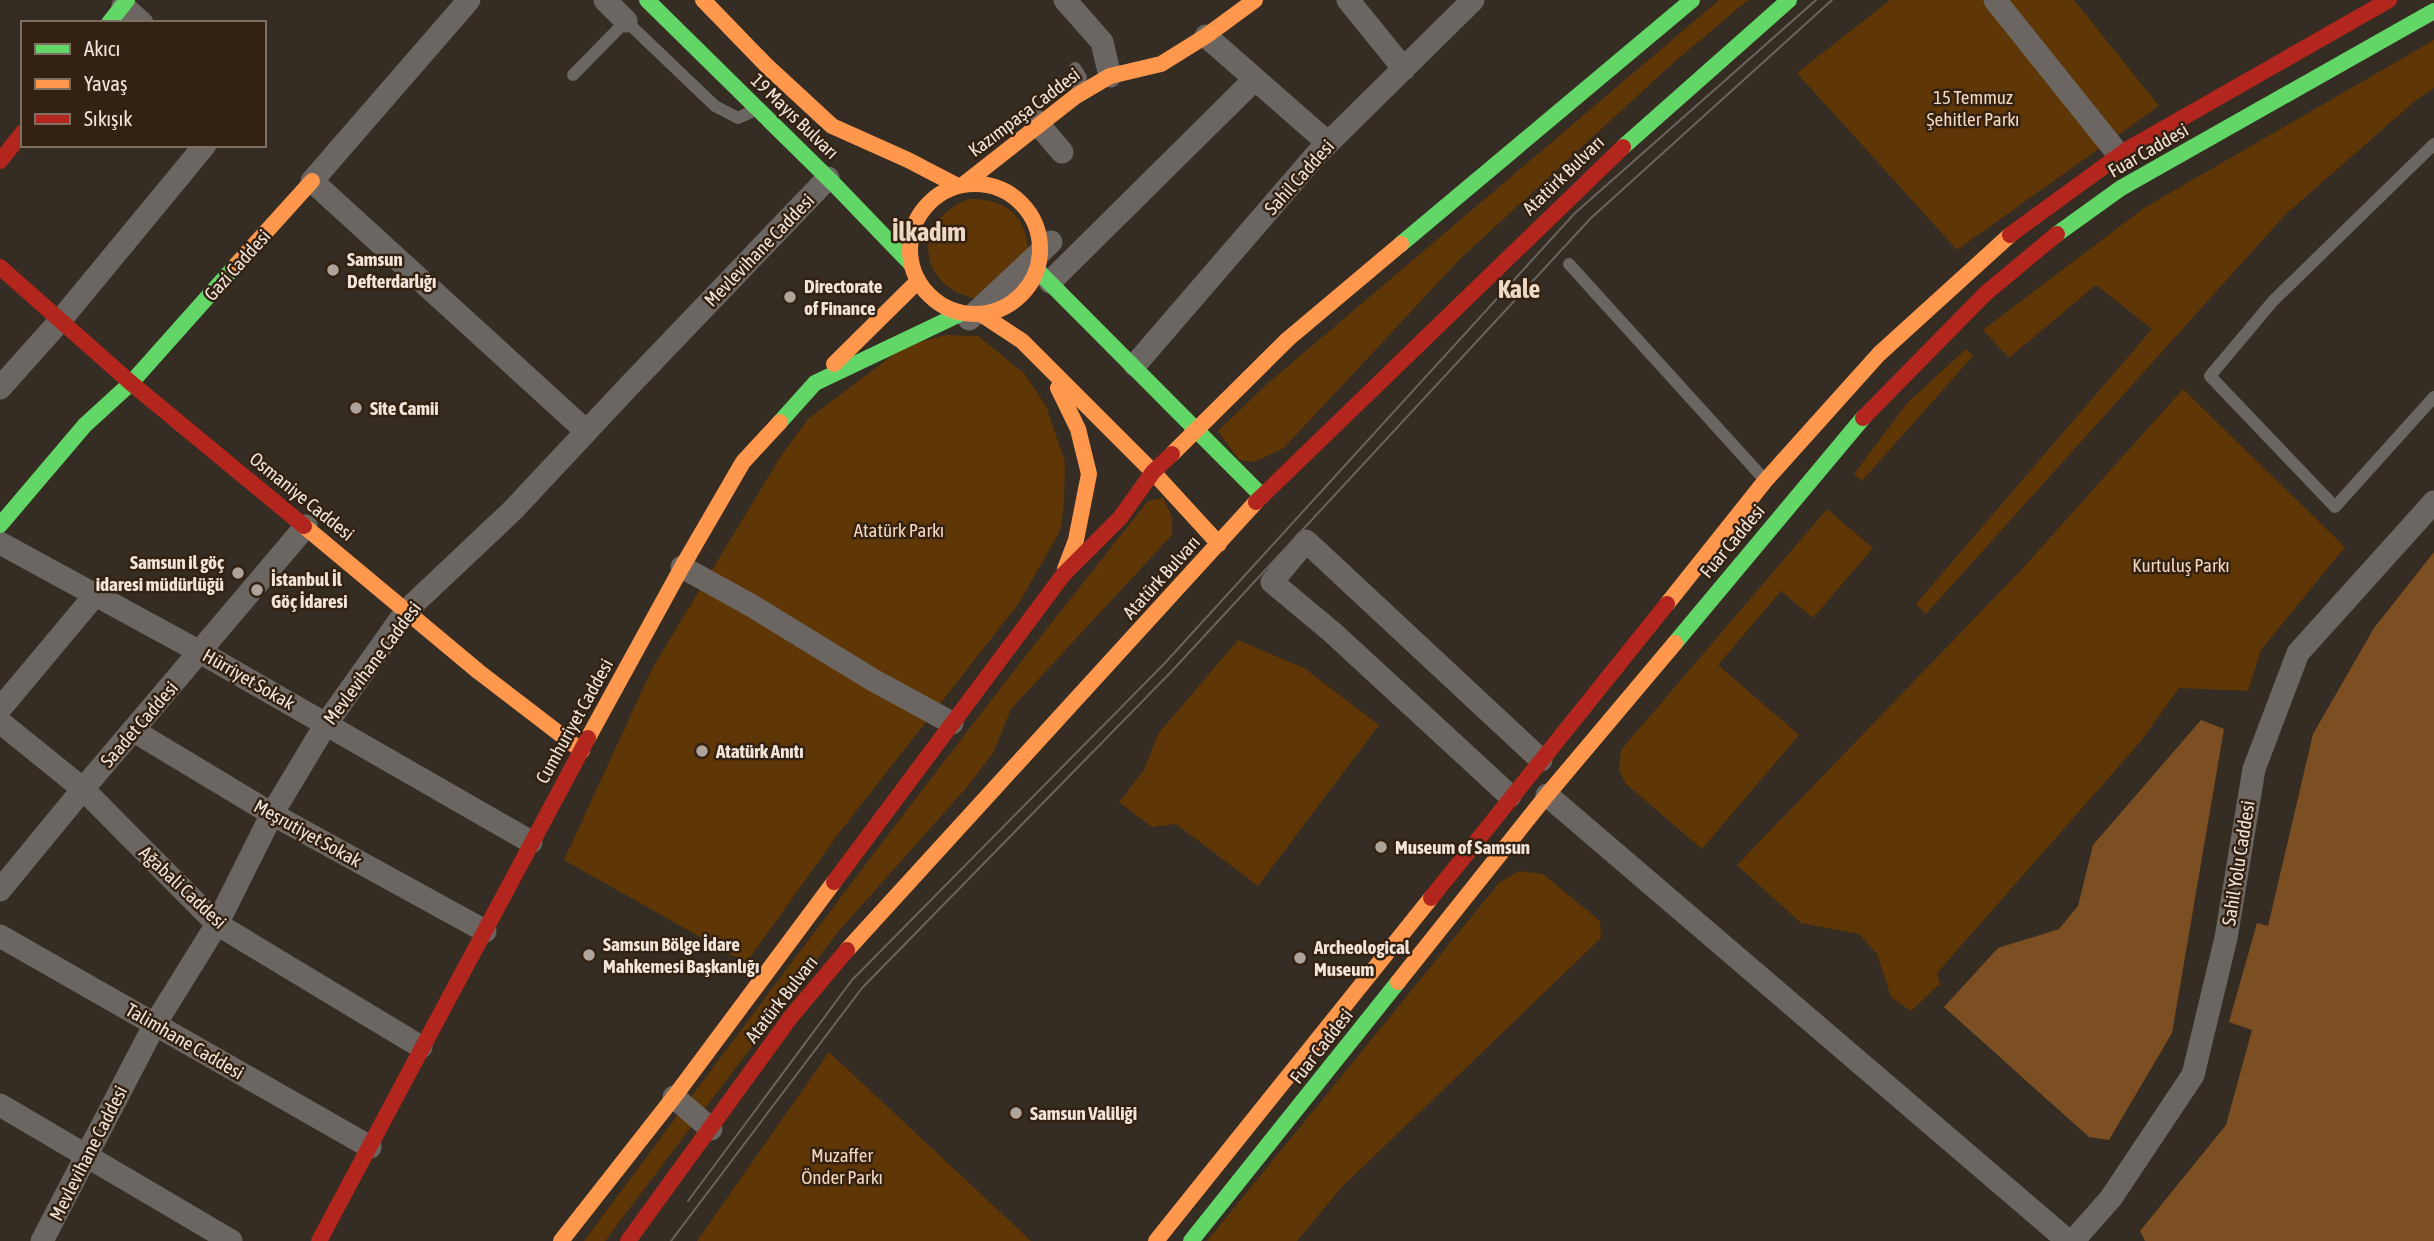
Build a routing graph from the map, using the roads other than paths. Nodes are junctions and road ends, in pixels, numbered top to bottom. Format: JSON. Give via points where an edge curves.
{"nodes":[{"id":1,"x":468,"y":0,"type":"edge"},
{"id":2,"x":605,"y":0,"type":"edge"},
{"id":3,"x":647,"y":0,"type":"edge"},
{"id":4,"x":703,"y":0,"type":"edge"},
{"id":5,"x":1065,"y":0,"type":"edge"},
{"id":6,"x":1255,"y":0,"type":"edge"},
{"id":7,"x":1348,"y":0,"type":"edge"},
{"id":8,"x":1473,"y":0,"type":"edge"},
{"id":9,"x":1692,"y":0,"type":"edge"},
{"id":10,"x":1789,"y":0,"type":"edge"},
{"id":11,"x":1995,"y":0,"type":"edge"},
{"id":12,"x":2389,"y":0,"type":"edge"},
{"id":13,"x":120,"y":9,"type":"edge"},
{"id":14,"x":2434,"y":11,"type":"edge"},
{"id":15,"x":139,"y":21,"type":"edge"},
{"id":16,"x":626,"y":21,"type":"junction"},
{"id":17,"x":1206,"y":36,"type":"junction"},
{"id":18,"x":1074,"y":68,"type":"dead end"},
{"id":19,"x":1404,"y":69,"type":"junction"},
{"id":20,"x":573,"y":75,"type":"dead end"},
{"id":21,"x":1110,"y":76,"type":"junction"},
{"id":22,"x":1255,"y":79,"type":"junction"},
{"id":23,"x":1083,"y":100,"type":"junction"},
{"id":24,"x":758,"y":109,"type":"junction"},
{"id":25,"x":21,"y":135,"type":"edge"},
{"id":26,"x":1328,"y":143,"type":"junction"},
{"id":27,"x":2434,"y":144,"type":"edge"},
{"id":28,"x":203,"y":147,"type":"edge"},
{"id":29,"x":2119,"y":155,"type":"junction"},
{"id":30,"x":0,"y":161,"type":"edge"},
{"id":31,"x":1008,"y":171,"type":"dead end"},
{"id":32,"x":828,"y":178,"type":"junction"},
{"id":33,"x":312,"y":181,"type":"junction"},
{"id":34,"x":961,"y":185,"type":"junction"},
{"id":35,"x":993,"y":185,"type":"junction"},
{"id":36,"x":1045,"y":261,"type":"junction"},
{"id":37,"x":911,"y":264,"type":"junction"},
{"id":38,"x":1569,"y":264,"type":"dead end"},
{"id":39,"x":0,"y":268,"type":"edge"},
{"id":40,"x":919,"y":282,"type":"junction"},
{"id":41,"x":970,"y":316,"type":"junction"},
{"id":42,"x":59,"y":322,"type":"junction"},
{"id":43,"x":1135,"y":365,"type":"junction"},
{"id":44,"x":1051,"y":370,"type":"junction"},
{"id":45,"x":131,"y":383,"type":"junction"},
{"id":46,"x":815,"y":383,"type":"junction"},
{"id":47,"x":0,"y":388,"type":"edge"},
{"id":48,"x":2434,"y":397,"type":"edge"},
{"id":49,"x":1194,"y":430,"type":"junction"},
{"id":50,"x":586,"y":431,"type":"junction"},
{"id":51,"x":1153,"y":472,"type":"junction"},
{"id":52,"x":1765,"y":481,"type":"junction"},
{"id":53,"x":1262,"y":495,"type":"junction"},
{"id":54,"x":2434,"y":502,"type":"edge"},
{"id":55,"x":0,"y":525,"type":"edge"},
{"id":56,"x":306,"y":526,"type":"junction"},
{"id":57,"x":0,"y":543,"type":"edge"},
{"id":58,"x":1219,"y":544,"type":"junction"},
{"id":59,"x":682,"y":567,"type":"junction"},
{"id":60,"x":1063,"y":575,"type":"junction"},
{"id":61,"x":96,"y":594,"type":"junction"},
{"id":62,"x":407,"y":610,"type":"junction"},
{"id":63,"x":200,"y":652,"type":"junction"},
{"id":64,"x":0,"y":709,"type":"edge"},
{"id":65,"x":0,"y":722,"type":"edge"},
{"id":66,"x":952,"y":723,"type":"junction"},
{"id":67,"x":326,"y":724,"type":"junction"},
{"id":68,"x":134,"y":731,"type":"junction"},
{"id":69,"x":582,"y":751,"type":"junction"},
{"id":70,"x":1541,"y":760,"type":"junction"},
{"id":71,"x":83,"y":789,"type":"junction"},
{"id":72,"x":1547,"y":795,"type":"junction"},
{"id":73,"x":1510,"y":796,"type":"junction"},
{"id":74,"x":272,"y":814,"type":"junction"},
{"id":75,"x":531,"y":842,"type":"junction"},
{"id":76,"x":0,"y":890,"type":"edge"},
{"id":77,"x":217,"y":923,"type":"junction"},
{"id":78,"x":485,"y":931,"type":"junction"},
{"id":79,"x":0,"y":936,"type":"edge"},
{"id":80,"x":155,"y":1024,"type":"junction"},
{"id":81,"x":421,"y":1047,"type":"junction"},
{"id":82,"x":674,"y":1097,"type":"junction"},
{"id":83,"x":0,"y":1105,"type":"edge"},
{"id":84,"x":711,"y":1129,"type":"junction"},
{"id":85,"x":370,"y":1147,"type":"junction"},
{"id":86,"x":87,"y":1156,"type":"junction"},
{"id":87,"x":42,"y":1241,"type":"edge"},
{"id":88,"x":231,"y":1241,"type":"edge"},
{"id":89,"x":319,"y":1241,"type":"edge"},
{"id":90,"x":561,"y":1241,"type":"edge"},
{"id":91,"x":628,"y":1241,"type":"edge"},
{"id":92,"x":1156,"y":1241,"type":"edge"},
{"id":93,"x":1191,"y":1241,"type":"edge"},
{"id":94,"x":2071,"y":1241,"type":"edge"}],
"edges":[{"from":1,"to":33,"type":"street","name":"Gazi Caddesi"},
{"from":2,"to":16,"type":"street"},
{"from":3,"to":24,"type":"main road","name":"19 Mayıs Bulvarı"},
{"from":4,"to":34,"type":"main road","name":"19 Mayıs Bulvarı","via":[[832,126]]},
{"from":5,"to":21,"type":"street","via":[[1102,42]]},
{"from":6,"to":17,"type":"main road","name":"Kazımpaşa Caddesi"},
{"from":7,"to":19,"type":"street"},
{"from":8,"to":19,"type":"street","name":"Sahil Caddesi"},
{"from":9,"to":49,"type":"main road","name":"Atatürk Bulvarı","via":[[1288,339]]},
{"from":10,"to":53,"type":"main road","name":"Atatürk Bulvarı","via":[[1646,124]]},
{"from":11,"to":29,"type":"street"},
{"from":12,"to":29,"type":"main road","name":"Fuar Caddesi"},
{"from":13,"to":15,"type":"street"},
{"from":14,"to":72,"type":"main road","name":"Fuar Caddesi","via":[[2121,188],[1986,293],[1868,411]]},
{"from":16,"to":20,"type":"lane"},
{"from":16,"to":24,"type":"lane","via":[[715,106],[738,118]]},
{"from":17,"to":21,"type":"main road","name":"Kazımpaşa Caddesi","via":[[1161,64]]},
{"from":17,"to":22,"type":"street"},
{"from":18,"to":23,"type":"lane","via":[[1081,76]]},
{"from":19,"to":26,"type":"street","name":"Sahil Caddesi"},
{"from":21,"to":23,"type":"main road","name":"Kazımpaşa Caddesi"},
{"from":22,"to":26,"type":"street"},
{"from":22,"to":36,"type":"street"},
{"from":23,"to":34,"type":"main road","name":"Kazımpaşa Caddesi","via":[[1048,135]]},
{"from":24,"to":32,"type":"main road","name":"19 Mayıs Bulvarı"},
{"from":25,"to":30,"type":"main road"},
{"from":26,"to":43,"type":"street","name":"Sahil Caddesi"},
{"from":27,"to":48,"type":"lane","via":[[2273,301],[2210,376],[2335,507]]},
{"from":28,"to":42,"type":"street"},
{"from":29,"to":52,"type":"main road","name":"Fuar Caddesi","via":[[2002,241],[1879,354]]},
{"from":31,"to":35,"type":"main road","name":"Kazımpaşa Caddesi"},
{"from":32,"to":37,"type":"main road","name":"19 Mayıs Bulvarı"},
{"from":32,"to":50,"type":"street","name":"Mevlevihane Caddesi"},
{"from":33,"to":45,"type":"main road","name":"Gazi Caddesi"},
{"from":33,"to":50,"type":"street"},
{"from":34,"to":35,"type":"main road"},
{"from":34,"to":37,"type":"main road","via":[[927,204],[915,222]]},
{"from":35,"to":36,"type":"main road","via":[[1012,194],[1027,209],[1038,228]]},
{"from":36,"to":41,"type":"street"},
{"from":36,"to":43,"type":"main road"},
{"from":37,"to":40,"type":"main road"},
{"from":38,"to":52,"type":"lane"},
{"from":39,"to":42,"type":"main road","name":"Osmaniye Caddesi"},
{"from":40,"to":41,"type":"main road","via":[[945,307]]},
{"from":40,"to":46,"type":"main road"},
{"from":41,"to":44,"type":"main road","via":[[1022,341]]},
{"from":41,"to":46,"type":"main road","name":"Cumhuriyet Caddesi"},
{"from":42,"to":45,"type":"main road","name":"Osmaniye Caddesi"},
{"from":42,"to":47,"type":"street"},
{"from":43,"to":49,"type":"main road"},
{"from":44,"to":51,"type":"main road"},
{"from":44,"to":60,"type":"main road","via":[[1077,429],[1089,474],[1076,540]]},
{"from":45,"to":55,"type":"main road","name":"Gazi Caddesi","via":[[85,425]]},
{"from":45,"to":56,"type":"main road","name":"Osmaniye Caddesi"},
{"from":46,"to":59,"type":"main road","name":"Cumhuriyet Caddesi","via":[[743,462]]},
{"from":49,"to":51,"type":"main road","name":"Atatürk Bulvarı"},
{"from":49,"to":53,"type":"main road"},
{"from":50,"to":62,"type":"street","name":"Mevlevihane Caddesi","via":[[513,510]]},
{"from":51,"to":58,"type":"main road"},
{"from":51,"to":60,"type":"main road","name":"Atatürk Bulvarı","via":[[1120,519]]},
{"from":52,"to":70,"type":"main road","name":"Fuar Caddesi"},
{"from":53,"to":58,"type":"main road","name":"Atatürk Bulvarı"},
{"from":54,"to":94,"type":"street","name":"Sahil Yolu Caddesi","via":[[2298,653],[2254,769],[2226,938],[2193,1075],[2111,1198]]},
{"from":56,"to":62,"type":"main road","name":"Osmaniye Caddesi"},
{"from":56,"to":63,"type":"street","name":"Saadet Caddesi"},
{"from":57,"to":61,"type":"street","name":"Hürriyet Sokak"},
{"from":58,"to":84,"type":"main road","name":"Atatürk Bulvarı","via":[[830,969]]},
{"from":59,"to":66,"type":"street"},
{"from":59,"to":69,"type":"main road","name":"Cumhuriyet Caddesi"},
{"from":60,"to":66,"type":"main road","name":"Atatürk Bulvarı"},
{"from":61,"to":63,"type":"street","name":"Hürriyet Sokak"},
{"from":61,"to":64,"type":"street"},
{"from":62,"to":67,"type":"street","name":"Mevlevihane Caddesi"},
{"from":62,"to":69,"type":"main road","name":"Osmaniye Caddesi"},
{"from":63,"to":67,"type":"street","name":"Hürriyet Sokak"},
{"from":63,"to":68,"type":"street","name":"Saadet Caddesi"},
{"from":65,"to":71,"type":"street","name":"Ağabali Caddesi"},
{"from":66,"to":82,"type":"main road","name":"Atatürk Bulvarı"},
{"from":67,"to":74,"type":"street","name":"Mevlevihane Caddesi"},
{"from":67,"to":75,"type":"street","name":"Hürriyet Sokak"},
{"from":68,"to":71,"type":"street","name":"Saadet Caddesi"},
{"from":68,"to":74,"type":"street","name":"Meşrutiyet Sokak"},
{"from":69,"to":75,"type":"main road","name":"Cumhuriyet Caddesi"},
{"from":70,"to":73,"type":"main road","name":"Fuar Caddesi"},
{"from":70,"to":73,"type":"street","via":[[1306,541],[1272,582]]},
{"from":71,"to":76,"type":"street","name":"Saadet Caddesi"},
{"from":71,"to":77,"type":"street","name":"Ağabali Caddesi"},
{"from":72,"to":93,"type":"main road","name":"Fuar Caddesi"},
{"from":72,"to":94,"type":"street"},
{"from":73,"to":92,"type":"main road","name":"Fuar Caddesi"},
{"from":74,"to":77,"type":"street","name":"Mevlevihane Caddesi"},
{"from":74,"to":78,"type":"street","name":"Meşrutiyet Sokak"},
{"from":75,"to":78,"type":"main road","name":"Cumhuriyet Caddesi"},
{"from":77,"to":80,"type":"street","name":"Mevlevihane Caddesi"},
{"from":77,"to":81,"type":"street","name":"Ağabali Caddesi"},
{"from":78,"to":81,"type":"main road","name":"Cumhuriyet Caddesi"},
{"from":79,"to":80,"type":"street","name":"Talimhane Caddesi"},
{"from":80,"to":85,"type":"street","name":"Talimhane Caddesi"},
{"from":80,"to":86,"type":"street","name":"Mevlevihane Caddesi"},
{"from":81,"to":85,"type":"main road","name":"Cumhuriyet Caddesi"},
{"from":82,"to":84,"type":"street"},
{"from":82,"to":90,"type":"main road","name":"Atatürk Bulvarı"},
{"from":83,"to":86,"type":"street"},
{"from":84,"to":91,"type":"main road","name":"Atatürk Bulvarı"},
{"from":85,"to":89,"type":"main road","name":"Cumhuriyet Caddesi"},
{"from":86,"to":87,"type":"street","name":"Mevlevihane Caddesi"},
{"from":86,"to":88,"type":"street"}]}
